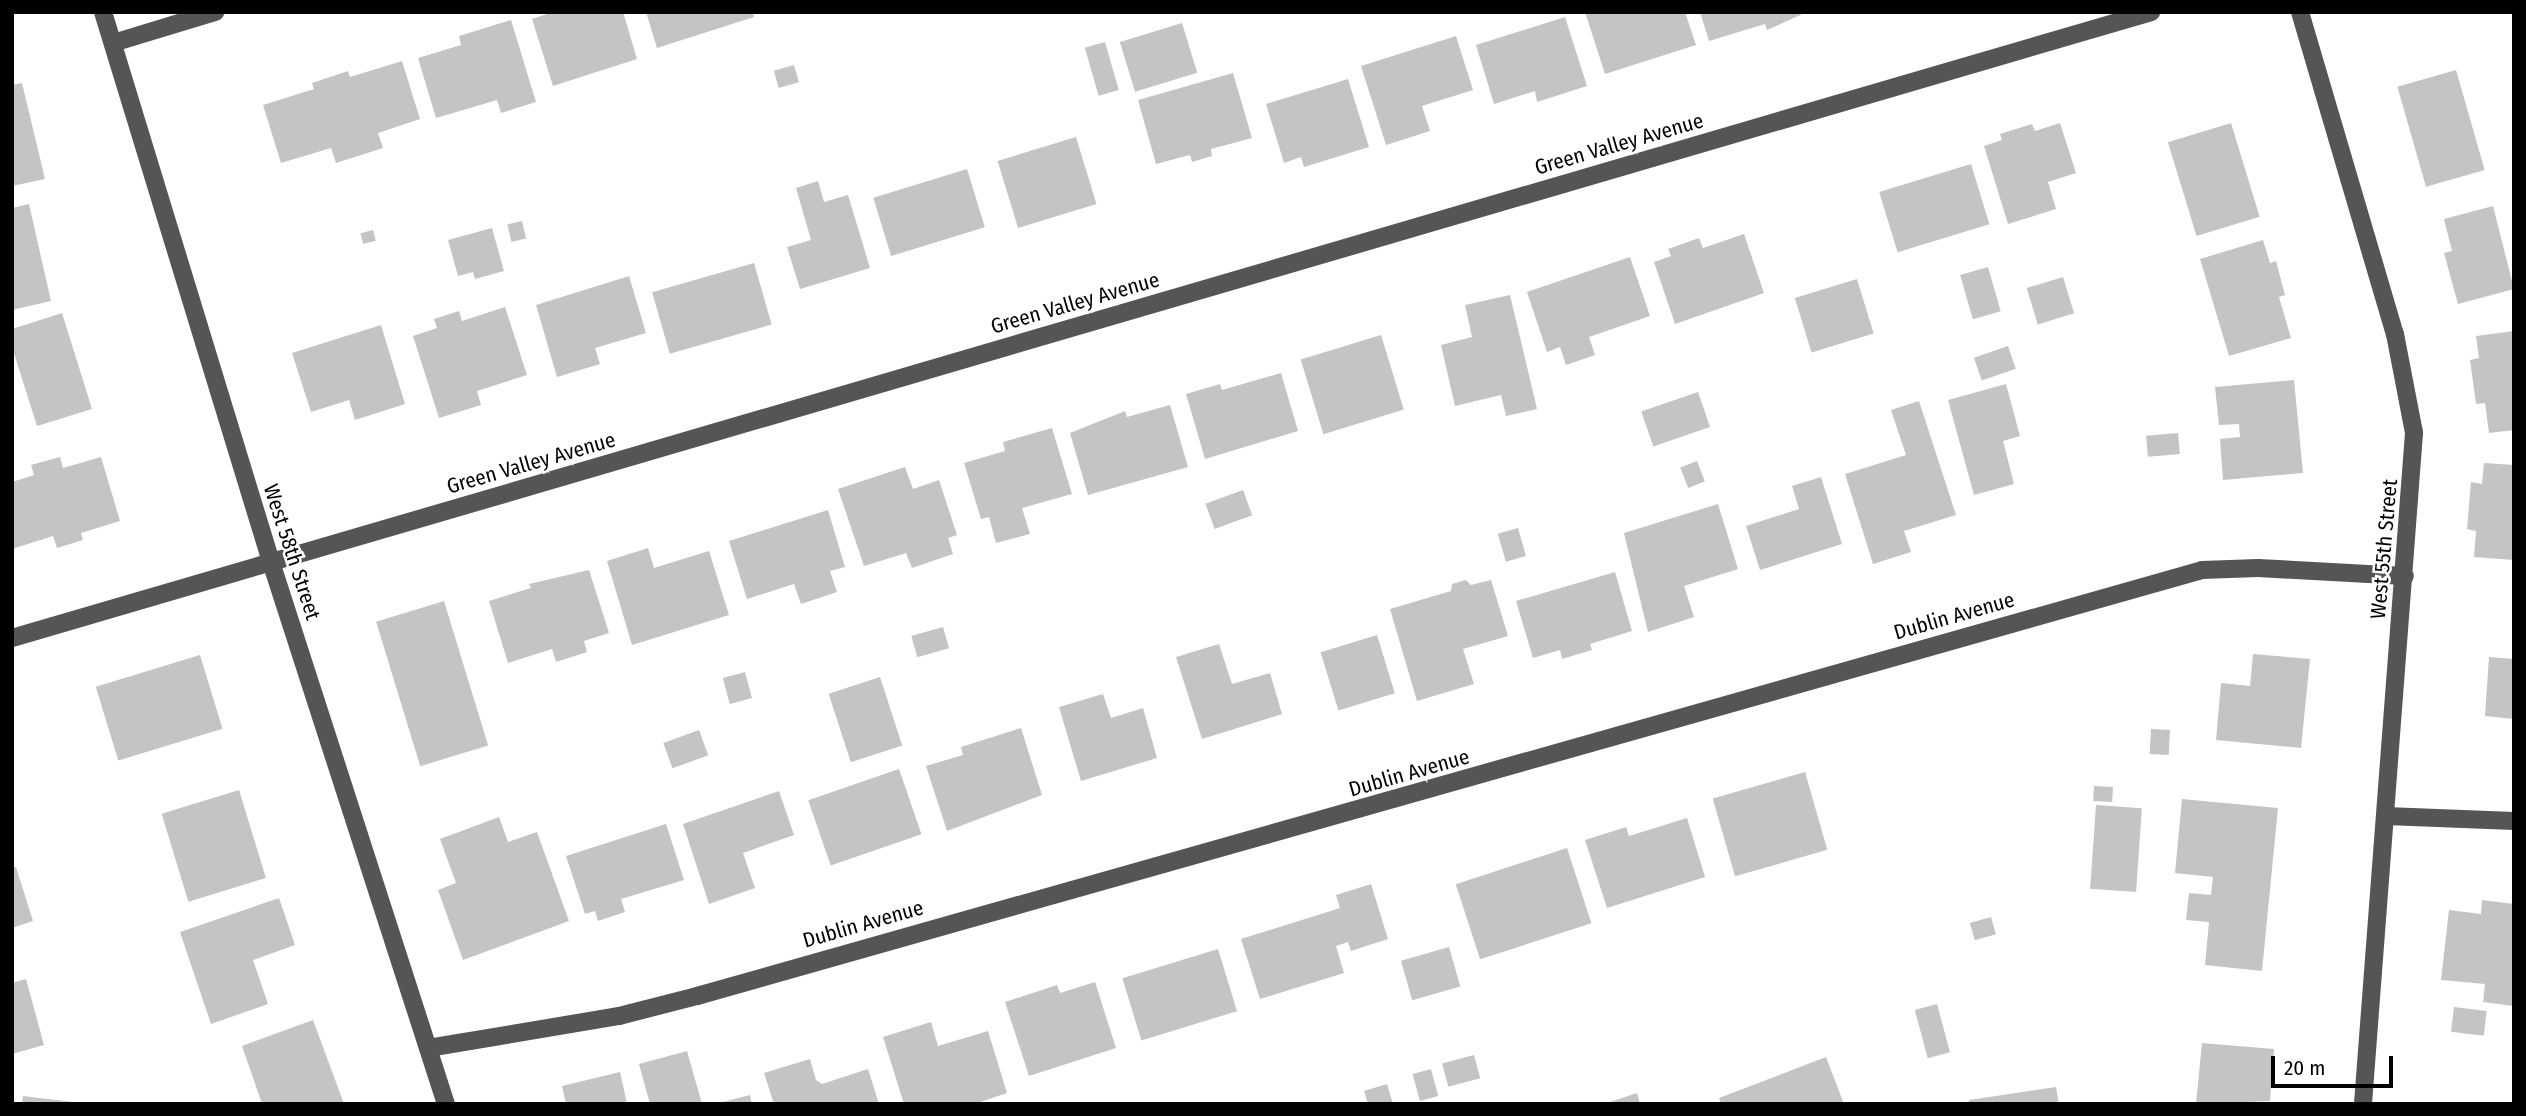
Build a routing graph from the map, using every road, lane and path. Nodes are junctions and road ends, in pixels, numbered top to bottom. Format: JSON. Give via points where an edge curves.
{"nodes":[{"id":1,"x":103,"y":12,"type":"edge"},
{"id":2,"x":215,"y":12,"type":"edge"},
{"id":3,"x":2151,"y":12,"type":"edge"},
{"id":4,"x":2300,"y":12,"type":"edge"},
{"id":5,"x":113,"y":43,"type":"junction"},
{"id":6,"x":271,"y":562,"type":"junction"},
{"id":7,"x":2405,"y":576,"type":"junction"},
{"id":8,"x":12,"y":638,"type":"edge"},
{"id":9,"x":2386,"y":816,"type":"junction"},
{"id":10,"x":2514,"y":821,"type":"edge"},
{"id":11,"x":428,"y":1048,"type":"junction"},
{"id":12,"x":446,"y":1104,"type":"edge"},
{"id":13,"x":2363,"y":1104,"type":"edge"}],
"edges":[{"from":1,"to":5,"type":"street","name":"West 58th Street"},
{"from":2,"to":5,"type":"street"},
{"from":3,"to":6,"type":"street","name":"Green Valley Avenue"},
{"from":4,"to":7,"type":"street","name":"West 55th Street","via":[[2395,334],[2410,407],[2414,455]]},
{"from":5,"to":6,"type":"street","name":"West 58th Street"},
{"from":6,"to":8,"type":"street","name":"Green Valley Avenue"},
{"from":6,"to":11,"type":"street","name":"West 58th Street"},
{"from":7,"to":9,"type":"street","name":"West 55th Street"},
{"from":7,"to":11,"type":"street","name":"Dublin Avenue","via":[[2258,568],[2202,570],[697,996],[619,1016]]},
{"from":9,"to":10,"type":"street"},
{"from":9,"to":13,"type":"street","name":"West 55th Street"},
{"from":11,"to":12,"type":"street","name":"West 58th Street"}]}
